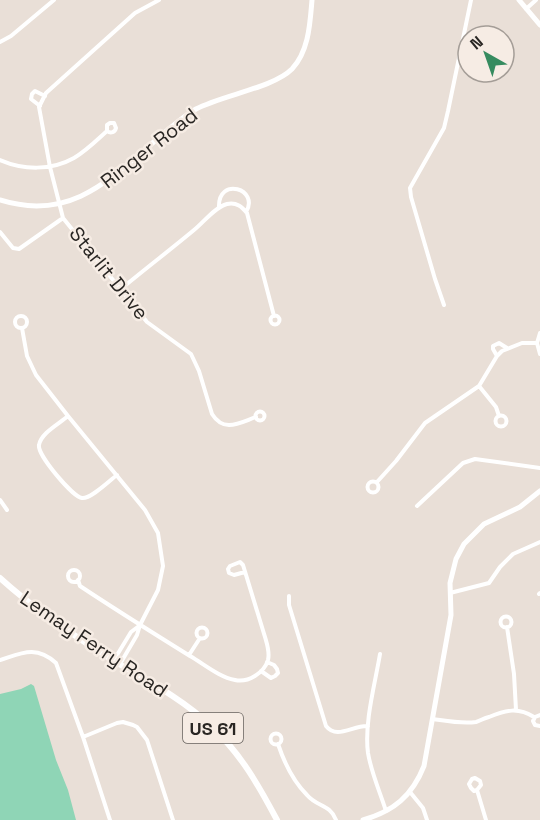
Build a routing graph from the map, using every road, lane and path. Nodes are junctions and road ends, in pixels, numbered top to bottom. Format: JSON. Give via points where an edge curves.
{"nodes":[{"id":1,"x":54,"y":0,"type":"edge"},
{"id":2,"x":159,"y":0,"type":"edge"},
{"id":3,"x":312,"y":0,"type":"edge"},
{"id":4,"x":471,"y":0,"type":"edge"},
{"id":5,"x":519,"y":0,"type":"edge"},
{"id":6,"x":536,"y":0,"type":"edge"},
{"id":7,"x":526,"y":9,"type":"junction"},
{"id":8,"x":540,"y":25,"type":"edge"},
{"id":9,"x":0,"y":42,"type":"edge"},
{"id":10,"x":45,"y":96,"type":"junction"},
{"id":11,"x":40,"y":106,"type":"junction"},
{"id":12,"x":107,"y":131,"type":"dead end"},
{"id":13,"x":0,"y":160,"type":"edge"},
{"id":14,"x":50,"y":167,"type":"junction"},
{"id":15,"x":0,"y":200,"type":"edge"},
{"id":16,"x":59,"y":204,"type":"junction"},
{"id":17,"x":219,"y":207,"type":"junction"},
{"id":18,"x":246,"y":212,"type":"junction"},
{"id":19,"x":63,"y":218,"type":"junction"},
{"id":20,"x":0,"y":232,"type":"edge"},
{"id":21,"x":121,"y":289,"type":"junction"},
{"id":22,"x":444,"y":305,"type":"dead end"},
{"id":23,"x":274,"y":316,"type":"dead end"},
{"id":24,"x":22,"y":328,"type":"dead end"},
{"id":25,"x":540,"y":333,"type":"edge"},
{"id":26,"x":537,"y":343,"type":"junction"},
{"id":27,"x":507,"y":348,"type":"junction"},
{"id":28,"x":540,"y":354,"type":"edge"},
{"id":29,"x":496,"y":356,"type":"junction"},
{"id":30,"x":479,"y":386,"type":"junction"},
{"id":31,"x":499,"y":416,"type":"dead end"},
{"id":32,"x":68,"y":417,"type":"junction"},
{"id":33,"x":256,"y":417,"type":"dead end"},
{"id":34,"x":540,"y":468,"type":"edge"},
{"id":35,"x":117,"y":475,"type":"junction"},
{"id":36,"x":377,"y":482,"type":"dead end"},
{"id":37,"x":540,"y":491,"type":"edge"},
{"id":38,"x":0,"y":500,"type":"edge"},
{"id":39,"x":417,"y":506,"type":"dead end"},
{"id":40,"x":7,"y":510,"type":"dead end"},
{"id":41,"x":540,"y":542,"type":"edge"},
{"id":42,"x":245,"y":572,"type":"junction"},
{"id":43,"x":0,"y":578,"type":"edge"},
{"id":44,"x":78,"y":580,"type":"dead end"},
{"id":45,"x":450,"y":593,"type":"junction"},
{"id":46,"x":289,"y":596,"type":"dead end"},
{"id":47,"x":140,"y":625,"type":"junction"},
{"id":48,"x":507,"y":627,"type":"dead end"},
{"id":49,"x":200,"y":638,"type":"dead end"},
{"id":50,"x":380,"y":654,"type":"dead end"},
{"id":51,"x":189,"y":655,"type":"junction"},
{"id":52,"x":0,"y":660,"type":"edge"},
{"id":53,"x":117,"y":662,"type":"junction"},
{"id":54,"x":267,"y":662,"type":"junction"},
{"id":55,"x":261,"y":671,"type":"junction"},
{"id":56,"x":516,"y":710,"type":"junction"},
{"id":57,"x":540,"y":715,"type":"edge"},
{"id":58,"x":534,"y":717,"type":"junction"},
{"id":59,"x":433,"y":719,"type":"junction"},
{"id":60,"x":368,"y":726,"type":"junction"},
{"id":61,"x":540,"y":726,"type":"edge"},
{"id":62,"x":83,"y":737,"type":"junction"},
{"id":63,"x":278,"y":744,"type":"dead end"},
{"id":64,"x":477,"y":790,"type":"dead end"},
{"id":65,"x":410,"y":792,"type":"junction"},
{"id":66,"x":386,"y":811,"type":"junction"},
{"id":67,"x":110,"y":820,"type":"edge"},
{"id":68,"x":173,"y":820,"type":"edge"},
{"id":69,"x":278,"y":820,"type":"edge"},
{"id":70,"x":336,"y":820,"type":"edge"},
{"id":71,"x":363,"y":820,"type":"edge"},
{"id":72,"x":427,"y":820,"type":"edge"},
{"id":73,"x":486,"y":820,"type":"edge"}],
"edges":[{"from":1,"to":9,"type":"street"},
{"from":2,"to":10,"type":"street","via":[[135,13]]},
{"from":3,"to":16,"type":"street","name":"Ringer Road","via":[[307,39],[290,71],[193,111],[95,190]]},
{"from":4,"to":22,"type":"street","via":[[444,128],[410,188]]},
{"from":5,"to":7,"type":"street"},
{"from":6,"to":7,"type":"street"},
{"from":7,"to":8,"type":"street"},
{"from":10,"to":11,"type":"street"},
{"from":10,"to":11,"type":"street","via":[[32,94],[31,99]]},
{"from":11,"to":14,"type":"street","name":"Starlit Drive"},
{"from":12,"to":14,"type":"street","via":[[74,158]]},
{"from":13,"to":14,"type":"street","via":[[32,168]]},
{"from":14,"to":16,"type":"street","name":"Starlit Drive"},
{"from":15,"to":16,"type":"street","name":"Ringer Road","via":[[27,206]]},
{"from":16,"to":19,"type":"street","name":"Starlit Drive"},
{"from":17,"to":18,"type":"street","via":[[237,204]]},
{"from":17,"to":18,"type":"street","via":[[224,192],[239,189],[249,201]]},
{"from":17,"to":21,"type":"street"},
{"from":18,"to":23,"type":"street"},
{"from":19,"to":20,"type":"street","via":[[16,250]]},
{"from":19,"to":21,"type":"street","name":"Starlit Drive"},
{"from":21,"to":33,"type":"street","name":"Starlit Drive","via":[[147,322],[191,354],[212,414],[219,423],[233,425]]},
{"from":24,"to":32,"type":"street","via":[[24,347],[36,375]]},
{"from":25,"to":26,"type":"street"},
{"from":26,"to":27,"type":"street"},
{"from":26,"to":28,"type":"street"},
{"from":27,"to":29,"type":"street"},
{"from":27,"to":29,"type":"street","via":[[495,344]]},
{"from":29,"to":30,"type":"street"},
{"from":30,"to":31,"type":"street"},
{"from":30,"to":36,"type":"street","via":[[425,423]]},
{"from":32,"to":35,"type":"street"},
{"from":32,"to":35,"type":"street","via":[[43,436],[39,451],[75,496],[91,496]]},
{"from":34,"to":39,"type":"street","via":[[475,459],[463,464]]},
{"from":35,"to":47,"type":"street","via":[[145,510],[160,542],[162,577]]},
{"from":37,"to":45,"type":"street","via":[[470,536],[456,559]]},
{"from":38,"to":40,"type":"street"},
{"from":41,"to":45,"type":"street","via":[[513,554],[489,583]]},
{"from":42,"to":42,"type":"street","via":[[240,562],[228,569],[234,575]]},
{"from":42,"to":54,"type":"street","via":[[268,649]]},
{"from":43,"to":53,"type":"main road","name":"Lemay Ferry Road","number":"US 61","via":[[50,619]]},
{"from":44,"to":47,"type":"street","via":[[80,586]]},
{"from":45,"to":59,"type":"street","via":[[451,615]]},
{"from":46,"to":60,"type":"street","via":[[329,730],[336,733]]},
{"from":47,"to":51,"type":"street"},
{"from":47,"to":53,"type":"street"},
{"from":48,"to":56,"type":"street"},
{"from":49,"to":51,"type":"street"},
{"from":50,"to":60,"type":"street"},
{"from":51,"to":55,"type":"street","via":[[235,680],[246,680]]},
{"from":52,"to":62,"type":"street","via":[[29,651],[50,657],[56,663]]},
{"from":53,"to":69,"type":"main road","name":"Lemay Ferry Road","number":"US 61","via":[[184,704],[212,727],[246,765]]},
{"from":54,"to":55,"type":"street"},
{"from":54,"to":55,"type":"street","via":[[274,665],[278,674],[271,678]]},
{"from":56,"to":58,"type":"street"},
{"from":56,"to":59,"type":"street","via":[[478,722]]},
{"from":57,"to":58,"type":"street"},
{"from":58,"to":61,"type":"street","via":[[534,724]]},
{"from":59,"to":65,"type":"street","via":[[424,766]]},
{"from":60,"to":66,"type":"street","via":[[369,760]]},
{"from":62,"to":67,"type":"street"},
{"from":62,"to":68,"type":"street","via":[[117,723],[137,728],[147,740]]},
{"from":63,"to":70,"type":"street","via":[[306,794],[331,811]]},
{"from":64,"to":73,"type":"street"},
{"from":65,"to":66,"type":"street"},
{"from":65,"to":72,"type":"street"},
{"from":66,"to":71,"type":"street"}]}
